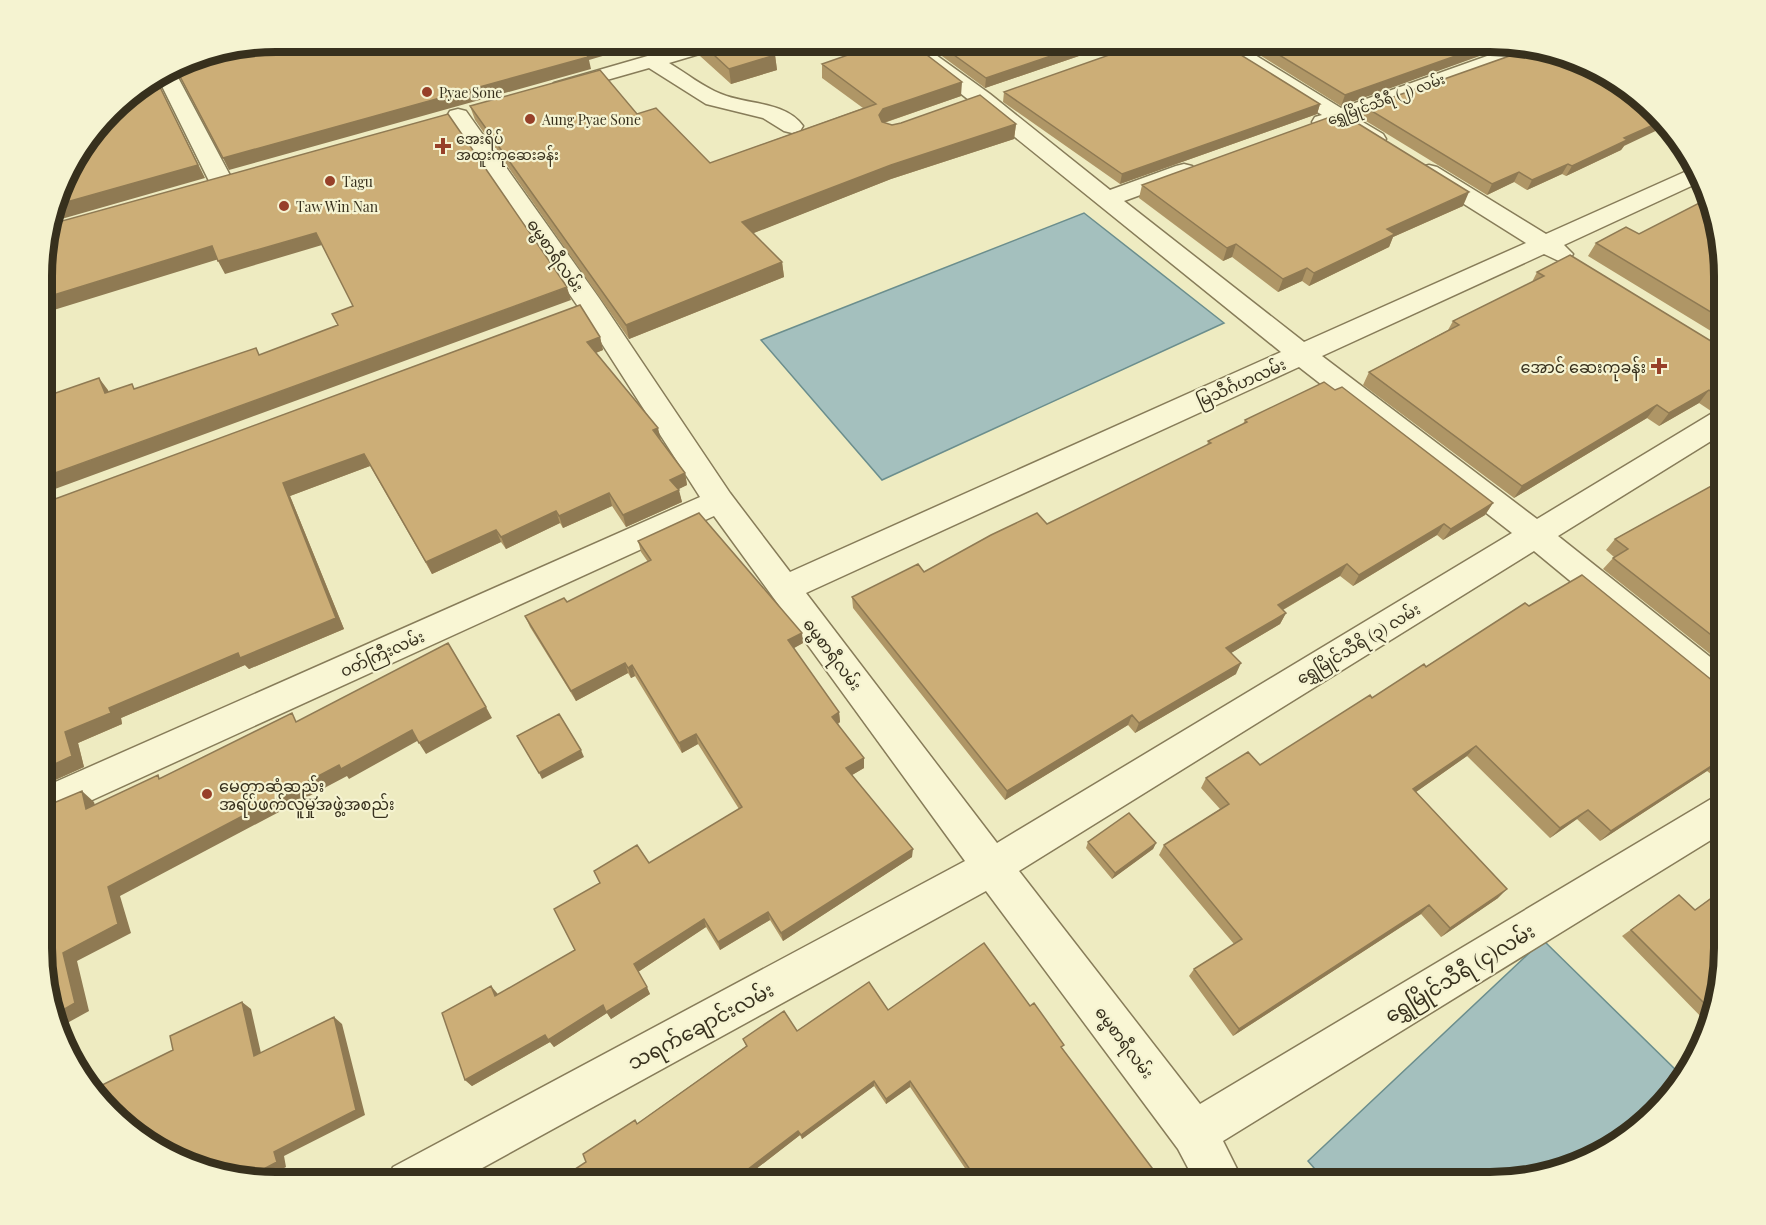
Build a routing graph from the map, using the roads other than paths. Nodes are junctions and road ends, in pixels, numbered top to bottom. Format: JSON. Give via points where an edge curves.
{"nodes":[{"id":1,"x":683,"y":52,"type":"edge"},
{"id":2,"x":918,"y":52,"type":"edge"},
{"id":3,"x":1236,"y":52,"type":"edge"},
{"id":4,"x":1514,"y":54,"type":"edge"},
{"id":5,"x":651,"y":61,"type":"junction"},
{"id":6,"x":170,"y":80,"type":"edge"},
{"id":7,"x":1004,"y":92,"type":"edge"},
{"id":8,"x":537,"y":93,"type":"edge"},
{"id":9,"x":981,"y":99,"type":"junction"},
{"id":10,"x":959,"y":107,"type":"edge"},
{"id":11,"x":458,"y":116,"type":"dead end"},
{"id":12,"x":1338,"y":116,"type":"junction"},
{"id":13,"x":792,"y":126,"type":"dead end"},
{"id":14,"x":1305,"y":128,"type":"edge"},
{"id":15,"x":1206,"y":163,"type":"edge"},
{"id":16,"x":244,"y":175,"type":"edge"},
{"id":17,"x":1690,"y":178,"type":"edge"},
{"id":18,"x":221,"y":181,"type":"junction"},
{"id":19,"x":199,"y":188,"type":"edge"},
{"id":20,"x":1107,"y":199,"type":"junction"},
{"id":21,"x":1545,"y":244,"type":"junction"},
{"id":22,"x":1575,"y":263,"type":"edge"},
{"id":23,"x":1302,"y":355,"type":"junction"},
{"id":24,"x":1714,"y":425,"type":"edge"},
{"id":25,"x":719,"y":501,"type":"junction"},
{"id":26,"x":1535,"y":534,"type":"junction"},
{"id":27,"x":784,"y":589,"type":"junction"},
{"id":28,"x":1714,"y":680,"type":"edge"},
{"id":29,"x":53,"y":802,"type":"edge"},
{"id":30,"x":1714,"y":817,"type":"edge"},
{"id":31,"x":992,"y":867,"type":"junction"},
{"id":32,"x":1194,"y":1133,"type":"junction"},
{"id":33,"x":429,"y":1172,"type":"edge"},
{"id":34,"x":1215,"y":1172,"type":"edge"}],
"edges":[{"from":1,"to":5,"type":"street"},
{"from":2,"to":9,"type":"street"},
{"from":3,"to":12,"type":"street"},
{"from":4,"to":12,"type":"street","name":"ရွှေမြိုင်သီရီ (၂) လမ်း"},
{"from":5,"to":8,"type":"street"},
{"from":5,"to":13,"type":"street","via":[[714,99],[771,113]]},
{"from":6,"to":18,"type":"street"},
{"from":7,"to":9,"type":"street"},
{"from":9,"to":10,"type":"street"},
{"from":9,"to":20,"type":"street"},
{"from":11,"to":25,"type":"street","name":"ဓမ္မစာရီလမ်း","via":[[579,308]]},
{"from":12,"to":14,"type":"street","name":"ရွှေမြိုင်သီရီ (၂) လမ်း"},
{"from":12,"to":21,"type":"street"},
{"from":15,"to":20,"type":"street"},
{"from":16,"to":18,"type":"street"},
{"from":17,"to":21,"type":"street","name":"မြသီင်္ဂဟလမ်း"},
{"from":18,"to":19,"type":"street"},
{"from":20,"to":23,"type":"street"},
{"from":21,"to":22,"type":"street"},
{"from":21,"to":23,"type":"street","name":"မြသီင်္ဂဟလမ်း"},
{"from":23,"to":26,"type":"street"},
{"from":23,"to":27,"type":"street","name":"မြသီင်္ဂဟလမ်း"},
{"from":24,"to":26,"type":"street","name":"ရွှေမြိုင်သီရိ (၃) လမ်း"},
{"from":25,"to":27,"type":"street","name":"ဓမ္မစာရီလမ်း"},
{"from":25,"to":29,"type":"street","name":"၀တ်ကြီးလမ်း"},
{"from":26,"to":28,"type":"street"},
{"from":26,"to":31,"type":"street","name":"ရွှေမြိုင်သီရိ (၃) လမ်း"},
{"from":27,"to":31,"type":"street","name":"ဓမ္မစာရီလမ်း"},
{"from":30,"to":32,"type":"street","name":"ရွှေမြိုင်သီရီ (၄)လမ်း"},
{"from":31,"to":32,"type":"street","name":"ဓမ္မစာရီလမ်း"},
{"from":31,"to":33,"type":"street","name":"သရက်ချောင်းလမ်း"},
{"from":32,"to":34,"type":"street","name":"ဓမ္မစာရီလမ်း"}]}
